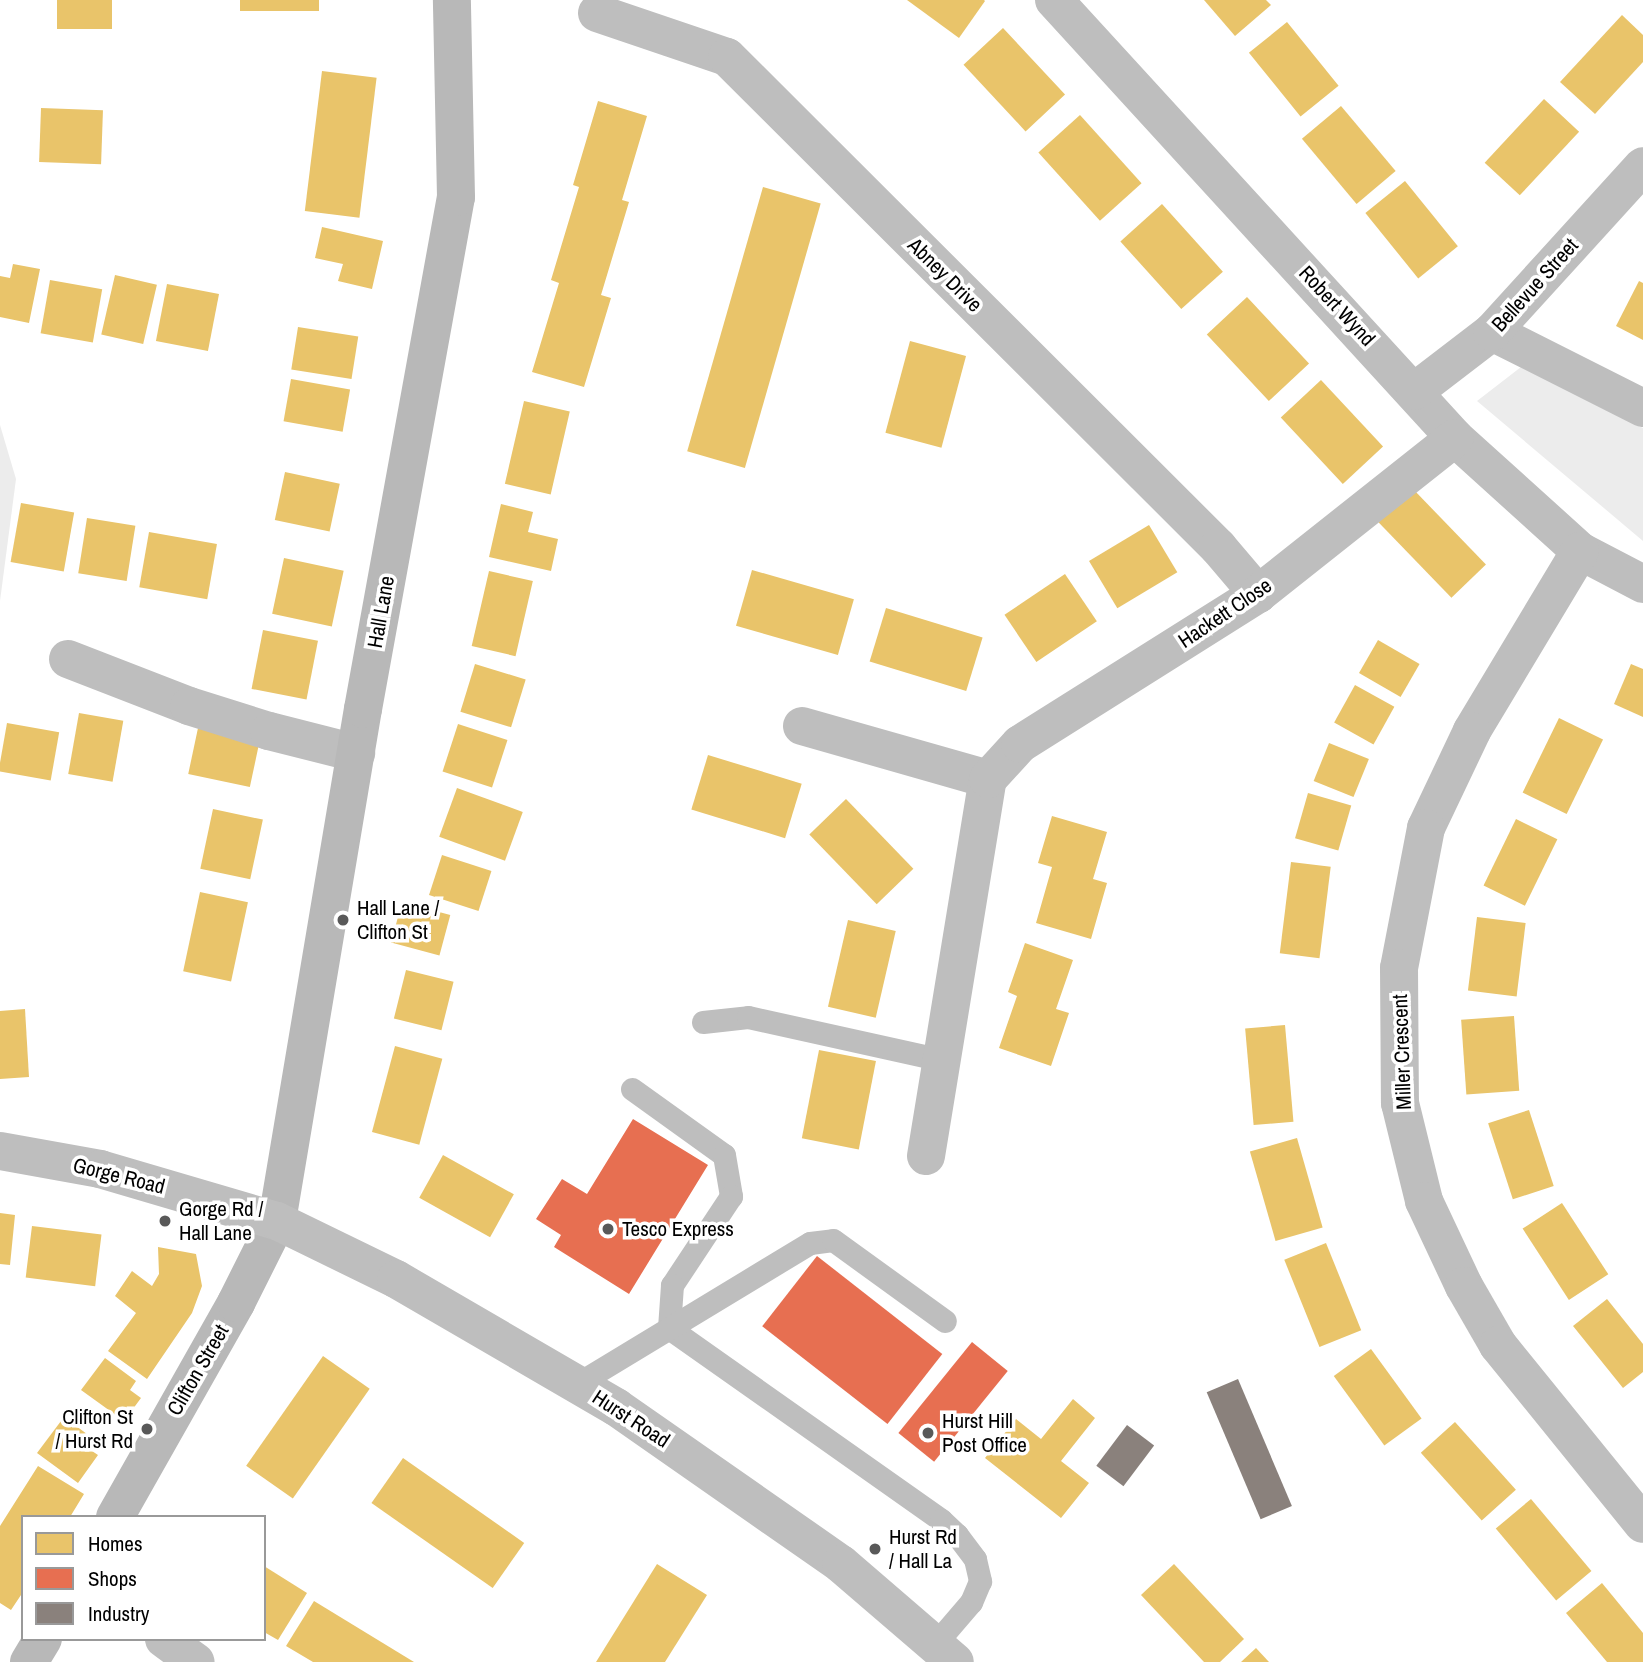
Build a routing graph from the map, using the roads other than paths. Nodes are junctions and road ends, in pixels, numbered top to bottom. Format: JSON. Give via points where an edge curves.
{"nodes":[{"id":1,"x":452,"y":0,"type":"edge"},
{"id":2,"x":1054,"y":0,"type":"edge"},
{"id":3,"x":597,"y":13,"type":"dead end"},
{"id":4,"x":1643,"y":166,"type":"edge"},
{"id":5,"x":1492,"y":332,"type":"junction"},
{"id":6,"x":1415,"y":391,"type":"junction"},
{"id":7,"x":1643,"y":408,"type":"edge"},
{"id":8,"x":1455,"y":438,"type":"junction"},
{"id":9,"x":1580,"y":551,"type":"junction"},
{"id":10,"x":1643,"y":584,"type":"edge"},
{"id":11,"x":1258,"y":594,"type":"junction"},
{"id":12,"x":68,"y":659,"type":"dead end"},
{"id":13,"x":802,"y":726,"type":"dead end"},
{"id":14,"x":356,"y":753,"type":"junction"},
{"id":15,"x":988,"y":779,"type":"junction"},
{"id":16,"x":703,"y":1022,"type":"dead end"},
{"id":17,"x":942,"y":1060,"type":"junction"},
{"id":18,"x":632,"y":1089,"type":"dead end"},
{"id":19,"x":0,"y":1151,"type":"edge"},
{"id":20,"x":926,"y":1156,"type":"dead end"},
{"id":21,"x":277,"y":1221,"type":"junction"},
{"id":22,"x":945,"y":1321,"type":"dead end"},
{"id":23,"x":669,"y":1328,"type":"junction"},
{"id":24,"x":577,"y":1384,"type":"junction"},
{"id":25,"x":116,"y":1515,"type":"edge"},
{"id":26,"x":1643,"y":1524,"type":"edge"},
{"id":27,"x":42,"y":1641,"type":"edge"},
{"id":28,"x":167,"y":1641,"type":"edge"},
{"id":29,"x":945,"y":1653,"type":"edge"},
{"id":30,"x":29,"y":1662,"type":"edge"},
{"id":31,"x":196,"y":1662,"type":"edge"}],
"edges":[{"from":1,"to":14,"type":"street","name":"Hall Lane","via":[[456,197]]},
{"from":2,"to":6,"type":"street","name":"Robert Wynd"},
{"from":3,"to":11,"type":"street","name":"Abney Drive","via":[[727,57],[1218,547]]},
{"from":4,"to":5,"type":"street","name":"Bellevue Street"},
{"from":5,"to":6,"type":"street","name":"Bellevue Street"},
{"from":5,"to":7,"type":"street"},
{"from":6,"to":8,"type":"street","name":"Robert Wynd"},
{"from":8,"to":9,"type":"street","name":"Robert Wynd"},
{"from":8,"to":11,"type":"street","name":"Hackett Close"},
{"from":9,"to":10,"type":"street","name":"Robert Wynd"},
{"from":9,"to":26,"type":"street","name":"Miller Crescent","via":[[1472,732],[1426,828],[1399,968],[1400,1103],[1424,1201],[1497,1345]]},
{"from":11,"to":15,"type":"street","name":"Hackett Close","via":[[1020,744]]},
{"from":12,"to":14,"type":"street","via":[[189,706]]},
{"from":13,"to":15,"type":"street"},
{"from":14,"to":21,"type":"street","name":"Hall Lane"},
{"from":15,"to":17,"type":"street"},
{"from":16,"to":17,"type":"lane","via":[[748,1017]]},
{"from":17,"to":20,"type":"street"},
{"from":18,"to":23,"type":"lane","via":[[724,1155],[731,1196],[672,1285]]},
{"from":19,"to":21,"type":"street","name":"Gorge Road","via":[[100,1169]]},
{"from":21,"to":24,"type":"street","name":"Hurst Road","via":[[396,1279]]},
{"from":21,"to":25,"type":"street","name":"Clifton Street"},
{"from":22,"to":23,"type":"lane","via":[[833,1240],[810,1243]]},
{"from":23,"to":24,"type":"lane"},
{"from":23,"to":29,"type":"lane","via":[[957,1535],[975,1559],[980,1581]]},
{"from":24,"to":29,"type":"street","name":"Hurst Road","via":[[841,1564]]},
{"from":27,"to":30,"type":"street"},
{"from":28,"to":31,"type":"street"}]}
